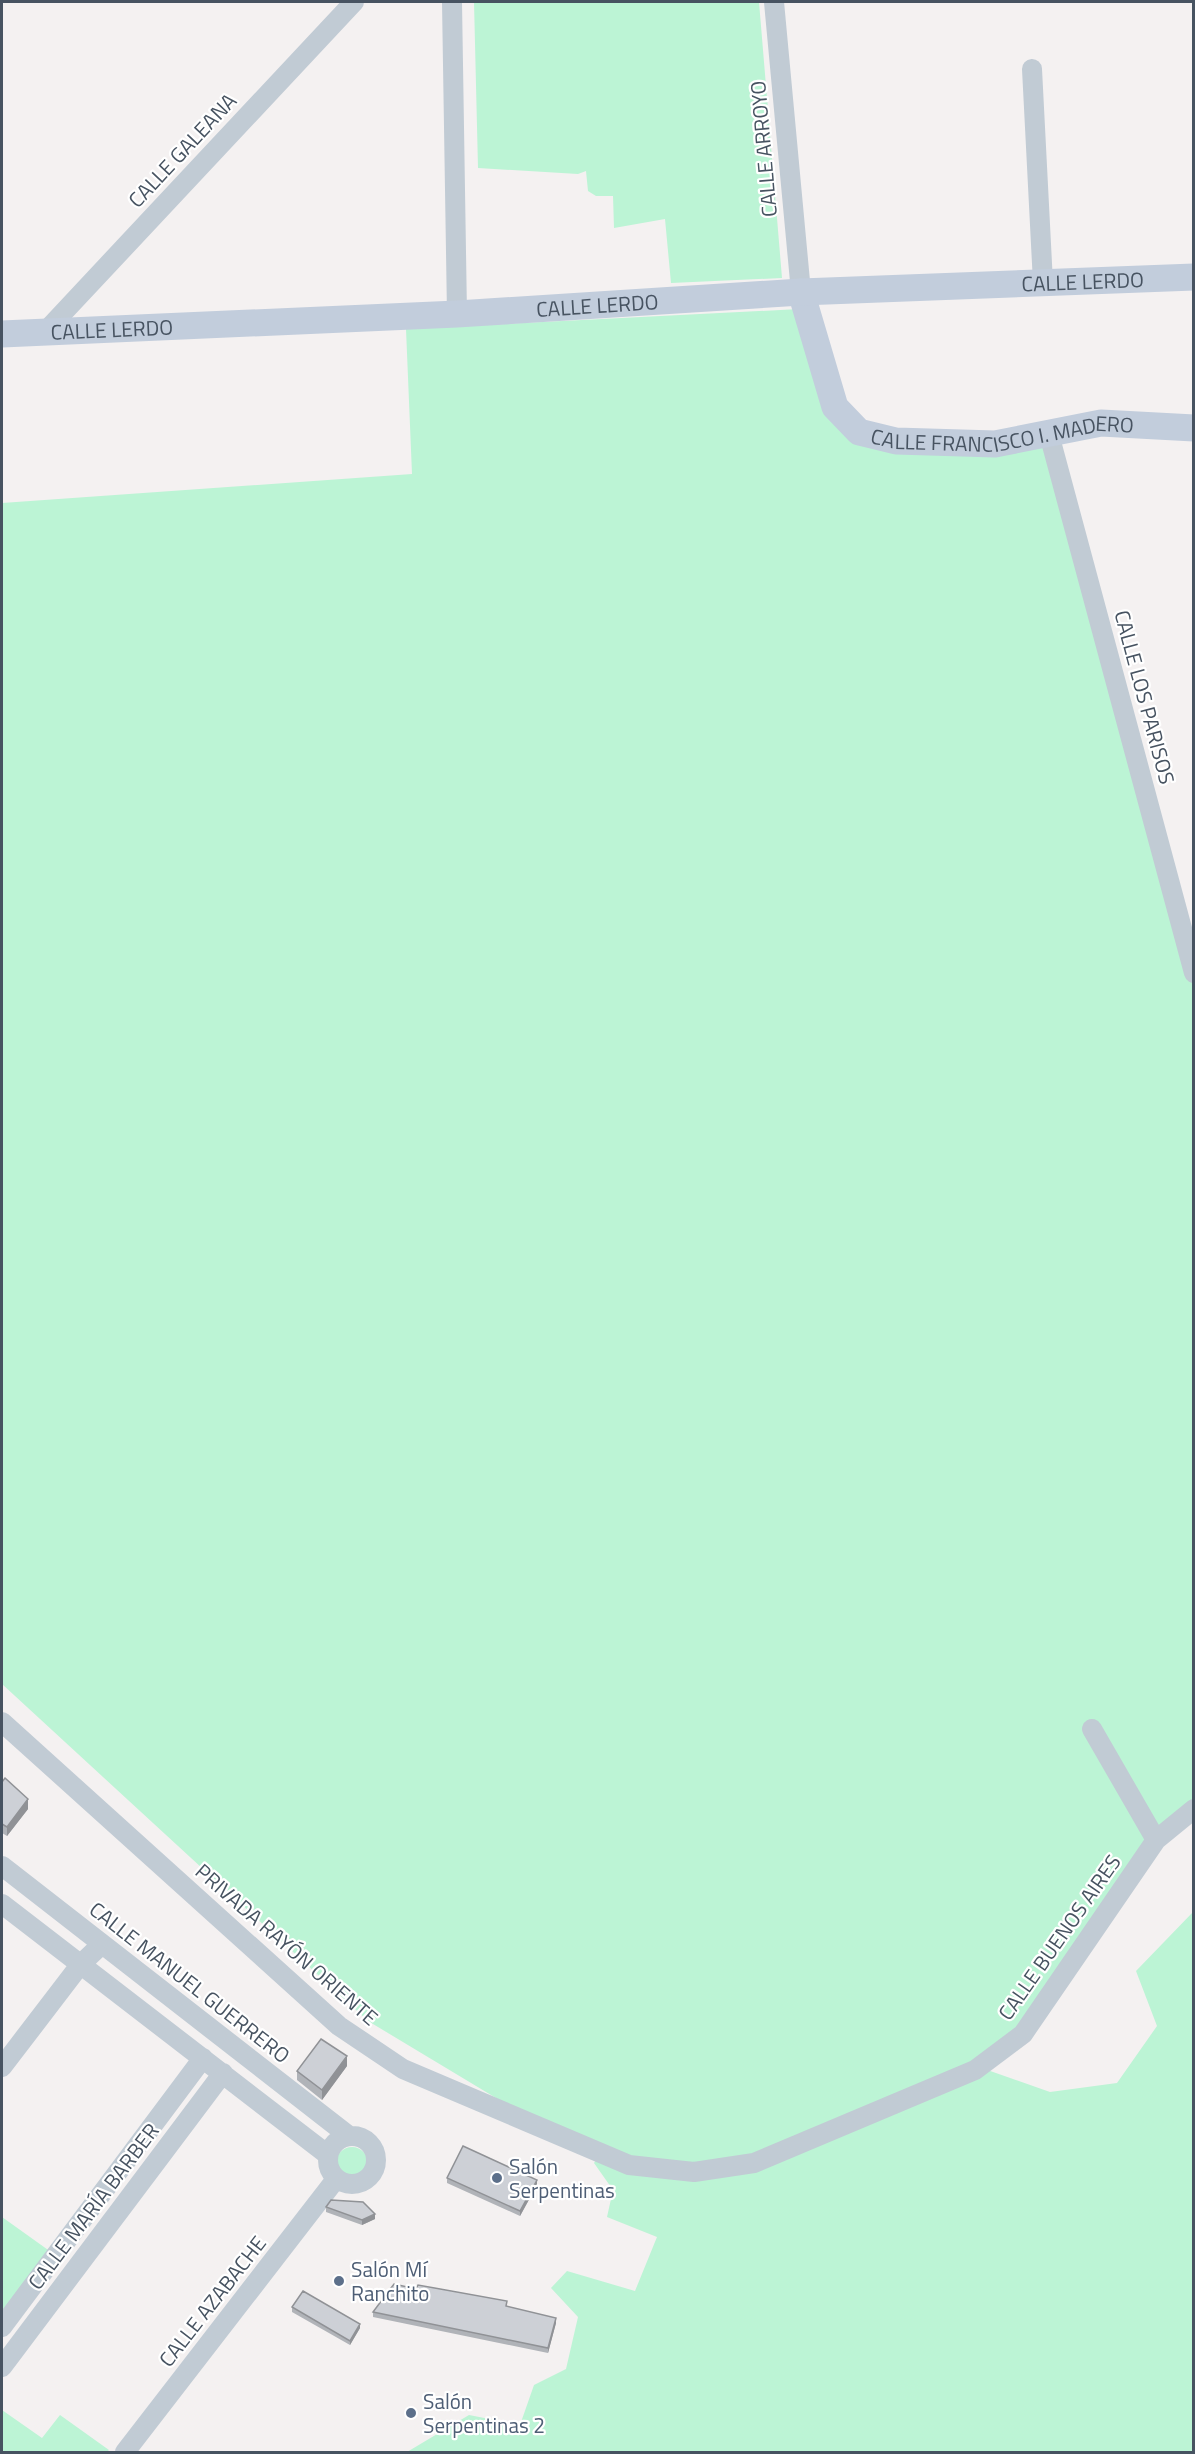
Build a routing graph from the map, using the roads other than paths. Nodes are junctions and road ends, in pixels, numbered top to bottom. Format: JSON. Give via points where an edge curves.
{"nodes":[{"id":1,"x":354,"y":2,"type":"edge"},
{"id":2,"x":452,"y":2,"type":"edge"},
{"id":3,"x":774,"y":2,"type":"edge"},
{"id":4,"x":1032,"y":69,"type":"dead end"},
{"id":5,"x":1194,"y":277,"type":"edge"},
{"id":6,"x":1043,"y":283,"type":"junction"},
{"id":7,"x":801,"y":292,"type":"junction"},
{"id":8,"x":458,"y":314,"type":"junction"},
{"id":9,"x":45,"y":332,"type":"junction"},
{"id":10,"x":2,"y":334,"type":"edge"},
{"id":11,"x":1194,"y":428,"type":"edge"},
{"id":12,"x":1049,"y":434,"type":"junction"},
{"id":13,"x":1194,"y":973,"type":"edge"},
{"id":14,"x":2,"y":1722,"type":"edge"},
{"id":15,"x":1092,"y":1729,"type":"dead end"},
{"id":16,"x":1194,"y":1809,"type":"edge"},
{"id":17,"x":1156,"y":1840,"type":"junction"},
{"id":18,"x":2,"y":1866,"type":"edge"},
{"id":19,"x":2,"y":1904,"type":"edge"},
{"id":20,"x":102,"y":1944,"type":"junction"},
{"id":21,"x":80,"y":1965,"type":"junction"},
{"id":22,"x":203,"y":2058,"type":"junction"},
{"id":23,"x":2,"y":2067,"type":"edge"},
{"id":24,"x":223,"y":2073,"type":"junction"},
{"id":25,"x":349,"y":2136,"type":"junction"},
{"id":26,"x":328,"y":2155,"type":"junction"},
{"id":27,"x":754,"y":2163,"type":"joint"},
{"id":28,"x":336,"y":2179,"type":"junction"},
{"id":29,"x":2,"y":2327,"type":"edge"},
{"id":30,"x":2,"y":2367,"type":"edge"},
{"id":31,"x":125,"y":2452,"type":"edge"}],
"edges":[{"from":1,"to":9,"type":"street","name":"CALLE GALEANA"},
{"from":2,"to":8,"type":"street"},
{"from":3,"to":7,"type":"street","name":"CALLE ARROYO"},
{"from":4,"to":6,"type":"street"},
{"from":5,"to":6,"type":"street","name":"CALLE LERDO"},
{"from":6,"to":7,"type":"street","name":"CALLE LERDO"},
{"from":7,"to":8,"type":"street","name":"CALLE LERDO"},
{"from":7,"to":12,"type":"street","name":"CALLE FRANCISCO I. MADERO","via":[[835,406],[859,432],[896,441],[995,444]]},
{"from":8,"to":9,"type":"street","name":"CALLE LERDO"},
{"from":9,"to":10,"type":"street","name":"CALLE LERDO"},
{"from":11,"to":12,"type":"street","name":"CALLE FRANCISCO I. MADERO","via":[[1101,423]]},
{"from":12,"to":13,"type":"street","name":"CALLE LOS PARISOS"},
{"from":14,"to":27,"type":"street","name":"PRIVADA RAYÓN ORIENTE","via":[[339,2026],[403,2069],[629,2165],[694,2172]]},
{"from":15,"to":17,"type":"street"},
{"from":16,"to":17,"type":"street","name":"CALLE BUENOS AIRES"},
{"from":17,"to":27,"type":"street","name":"CALLE BUENOS AIRES","via":[[1023,2034],[975,2070]]},
{"from":18,"to":20,"type":"street","name":"CALLE MANUEL GUERRERO"},
{"from":19,"to":21,"type":"street"},
{"from":20,"to":21,"type":"street"},
{"from":20,"to":25,"type":"street","name":"CALLE MANUEL GUERRERO"},
{"from":21,"to":22,"type":"street"},
{"from":21,"to":23,"type":"street"},
{"from":22,"to":24,"type":"street"},
{"from":22,"to":29,"type":"street","name":"CALLE MARÍA BARBER"},
{"from":24,"to":26,"type":"street"},
{"from":24,"to":30,"type":"street","name":"CALLE MARÍA BARBER"},
{"from":25,"to":26,"type":"street","via":[[335,2142]]},
{"from":25,"to":28,"type":"street","via":[[368,2141],[374,2148],[376,2167],[364,2182],[354,2185]]},
{"from":26,"to":28,"type":"street","via":[[329,2168]]},
{"from":28,"to":31,"type":"street","name":"CALLE AZABACHE"}]}
